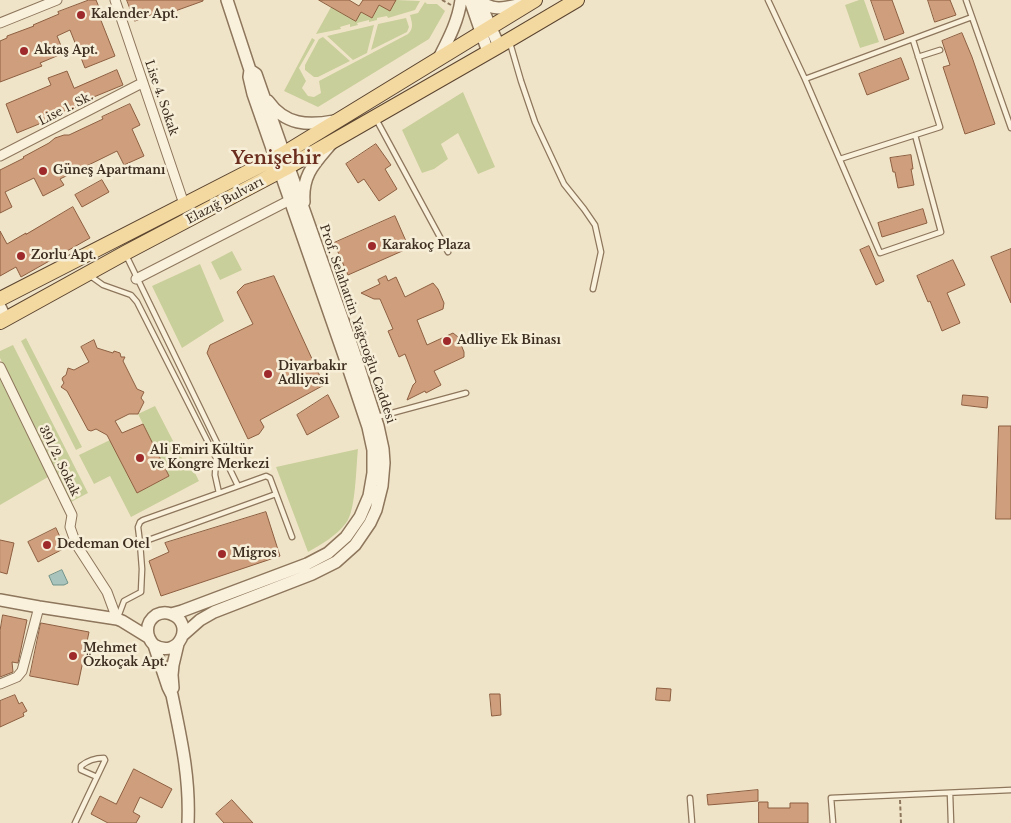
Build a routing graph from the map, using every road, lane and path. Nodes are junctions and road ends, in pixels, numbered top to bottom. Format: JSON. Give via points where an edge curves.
{"nodes":[{"id":1,"x":57,"y":0,"type":"edge"},
{"id":2,"x":115,"y":0,"type":"edge"},
{"id":3,"x":227,"y":0,"type":"edge"},
{"id":4,"x":442,"y":0,"type":"edge"},
{"id":5,"x":476,"y":0,"type":"edge"},
{"id":6,"x":577,"y":0,"type":"edge"},
{"id":7,"x":768,"y":0,"type":"edge"},
{"id":8,"x":966,"y":0,"type":"edge"},
{"id":9,"x":534,"y":1,"type":"edge"},
{"id":10,"x":458,"y":4,"type":"edge"},
{"id":11,"x":972,"y":17,"type":"junction"},
{"id":12,"x":0,"y":23,"type":"edge"},
{"id":13,"x":486,"y":30,"type":"junction"},
{"id":14,"x":913,"y":40,"type":"junction"},
{"id":15,"x":499,"y":46,"type":"junction"},
{"id":16,"x":940,"y":50,"type":"dead end"},
{"id":17,"x":918,"y":57,"type":"junction"},
{"id":18,"x":438,"y":60,"type":"junction"},
{"id":19,"x":250,"y":70,"type":"junction"},
{"id":20,"x":805,"y":79,"type":"junction"},
{"id":21,"x":142,"y":83,"type":"junction"},
{"id":22,"x":263,"y":94,"type":"junction"},
{"id":23,"x":375,"y":117,"type":"junction"},
{"id":24,"x":338,"y":120,"type":"junction"},
{"id":25,"x":1011,"y":128,"type":"edge"},
{"id":26,"x":915,"y":135,"type":"junction"},
{"id":27,"x":334,"y":140,"type":"junction"},
{"id":28,"x":0,"y":156,"type":"edge"},
{"id":29,"x":840,"y":158,"type":"junction"},
{"id":30,"x":282,"y":162,"type":"junction"},
{"id":31,"x":290,"y":200,"type":"junction"},
{"id":32,"x":184,"y":204,"type":"junction"},
{"id":33,"x":305,"y":214,"type":"junction"},
{"id":34,"x":448,"y":252,"type":"dead end"},
{"id":35,"x":125,"y":253,"type":"junction"},
{"id":36,"x":88,"y":274,"type":"junction"},
{"id":37,"x":136,"y":279,"type":"junction"},
{"id":38,"x":594,"y":289,"type":"dead end"},
{"id":39,"x":0,"y":299,"type":"edge"},
{"id":40,"x":2,"y":316,"type":"edge"},
{"id":41,"x":0,"y":367,"type":"edge"},
{"id":42,"x":466,"y":393,"type":"dead end"},
{"id":43,"x":375,"y":417,"type":"junction"},
{"id":44,"x":238,"y":486,"type":"junction"},
{"id":45,"x":219,"y":492,"type":"junction"},
{"id":46,"x":276,"y":494,"type":"junction"},
{"id":47,"x":292,"y":537,"type":"dead end"},
{"id":48,"x":140,"y":543,"type":"junction"},
{"id":49,"x":0,"y":600,"type":"edge"},
{"id":50,"x":39,"y":607,"type":"junction"},
{"id":51,"x":171,"y":614,"type":"junction"},
{"id":52,"x":152,"y":618,"type":"junction"},
{"id":53,"x":120,"y":620,"type":"junction"},
{"id":54,"x":180,"y":639,"type":"junction"},
{"id":55,"x":151,"y":641,"type":"junction"},
{"id":56,"x":0,"y":684,"type":"edge"},
{"id":57,"x":172,"y":695,"type":"junction"},
{"id":58,"x":97,"y":778,"type":"junction"},
{"id":59,"x":1011,"y":790,"type":"edge"},
{"id":60,"x":950,"y":793,"type":"junction"},
{"id":61,"x":900,"y":795,"type":"junction"},
{"id":62,"x":690,"y":798,"type":"dead end"},
{"id":63,"x":75,"y":823,"type":"edge"},
{"id":64,"x":188,"y":823,"type":"edge"},
{"id":65,"x":692,"y":823,"type":"edge"},
{"id":66,"x":833,"y":823,"type":"edge"},
{"id":67,"x":902,"y":823,"type":"edge"},
{"id":68,"x":951,"y":823,"type":"edge"}],
"edges":[{"from":1,"to":12,"type":"street"},
{"from":2,"to":21,"type":"street","name":"Lise 4. Sokak"},
{"from":3,"to":19,"type":"street"},
{"from":4,"to":10,"type":"path"},
{"from":5,"to":9,"type":"street","via":[[498,9]]},
{"from":5,"to":13,"type":"street"},
{"from":6,"to":15,"type":"main road","name":"Elazığ Bulvarı"},
{"from":7,"to":20,"type":"lane"},
{"from":8,"to":11,"type":"lane"},
{"from":9,"to":13,"type":"main road","name":"Elazığ Bulvarı"},
{"from":10,"to":18,"type":"street","via":[[454,29]]},
{"from":11,"to":14,"type":"lane"},
{"from":11,"to":25,"type":"lane"},
{"from":13,"to":15,"type":"street"},
{"from":13,"to":18,"type":"main road","name":"Elazığ Bulvarı"},
{"from":14,"to":17,"type":"lane"},
{"from":14,"to":20,"type":"lane"},
{"from":15,"to":23,"type":"main road","name":"Elazığ Bulvarı"},
{"from":15,"to":38,"type":"lane","via":[[521,81],[535,122],[564,184],[595,225],[601,252]]},
{"from":16,"to":17,"type":"lane"},
{"from":17,"to":26,"type":"lane","via":[[940,127]]},
{"from":18,"to":24,"type":"main road","name":"Elazığ Bulvarı"},
{"from":19,"to":22,"type":"street","via":[[256,74]]},
{"from":19,"to":30,"type":"street","via":[[253,94]]},
{"from":20,"to":29,"type":"lane"},
{"from":21,"to":28,"type":"street","name":"Lise 1. Sk."},
{"from":21,"to":32,"type":"street","name":"Lise 4. Sokak"},
{"from":22,"to":24,"type":"street","via":[[280,114],[294,121],[316,124]]},
{"from":22,"to":30,"type":"street"},
{"from":23,"to":27,"type":"main road","name":"Elazığ Bulvarı"},
{"from":23,"to":34,"type":"lane"},
{"from":24,"to":30,"type":"main road","name":"Elazığ Bulvarı"},
{"from":26,"to":29,"type":"lane"},
{"from":26,"to":29,"type":"lane","via":[[941,232],[880,253]]},
{"from":27,"to":30,"type":"main road","name":"Elazığ Bulvarı"},
{"from":27,"to":33,"type":"street","via":[[307,177]]},
{"from":30,"to":31,"type":"street","name":"Prof. Selahattin Yağcıoğlu Caddesi"},
{"from":30,"to":32,"type":"main road","name":"Elazığ Bulvarı"},
{"from":30,"to":33,"type":"street","name":"Prof. Selahattin Yağcıoğlu Caddesi"},
{"from":30,"to":35,"type":"main road","name":"Elazığ Bulvarı"},
{"from":31,"to":37,"type":"street"},
{"from":31,"to":51,"type":"street","name":"Prof. Selahattin Yağcıoğlu Caddesi","via":[[368,427],[374,461],[369,496],[349,532],[318,559]]},
{"from":32,"to":39,"type":"main road","name":"Elazığ Bulvarı"},
{"from":33,"to":43,"type":"street","name":"Prof. Selahattin Yağcıoğlu Caddesi"},
{"from":35,"to":36,"type":"main road","name":"Elazığ Bulvarı"},
{"from":35,"to":37,"type":"lane"},
{"from":36,"to":40,"type":"main road","name":"Elazığ Bulvarı"},
{"from":36,"to":45,"type":"lane","via":[[103,285],[131,295],[137,302],[216,458]]},
{"from":37,"to":44,"type":"lane"},
{"from":41,"to":53,"type":"street","name":"391/2. Sokak","via":[[72,514],[70,527],[76,544],[107,592]]},
{"from":42,"to":43,"type":"lane"},
{"from":43,"to":54,"type":"street","name":"Prof. Selahattin Yağcıoğlu Caddesi","via":[[383,450],[382,486],[373,517],[355,545],[323,570],[214,612]]},
{"from":44,"to":45,"type":"lane"},
{"from":44,"to":46,"type":"lane","via":[[266,476],[270,478]]},
{"from":45,"to":48,"type":"lane","via":[[140,522]]},
{"from":46,"to":47,"type":"lane"},
{"from":46,"to":48,"type":"lane"},
{"from":48,"to":53,"type":"lane","via":[[141,592],[124,601]]},
{"from":49,"to":50,"type":"street"},
{"from":50,"to":53,"type":"street"},
{"from":50,"to":56,"type":"street","via":[[22,671],[17,678]]},
{"from":51,"to":52,"type":"street","via":[[161,613]]},
{"from":51,"to":54,"type":"street","via":[[182,624]]},
{"from":52,"to":53,"type":"street"},
{"from":52,"to":55,"type":"street","via":[[147,627]]},
{"from":53,"to":55,"type":"street"},
{"from":54,"to":55,"type":"street","via":[[174,647],[164,649]]},
{"from":54,"to":57,"type":"street","via":[[173,665]]},
{"from":55,"to":57,"type":"street"},
{"from":57,"to":64,"type":"street","via":[[185,757]]},
{"from":58,"to":58,"type":"lane","via":[[105,760],[104,758],[81,766],[81,770]]},
{"from":58,"to":63,"type":"lane"},
{"from":59,"to":60,"type":"lane"},
{"from":60,"to":61,"type":"lane"},
{"from":60,"to":68,"type":"lane"},
{"from":61,"to":66,"type":"lane","via":[[830,798]]},
{"from":61,"to":67,"type":"path"},
{"from":62,"to":65,"type":"lane"}]}
